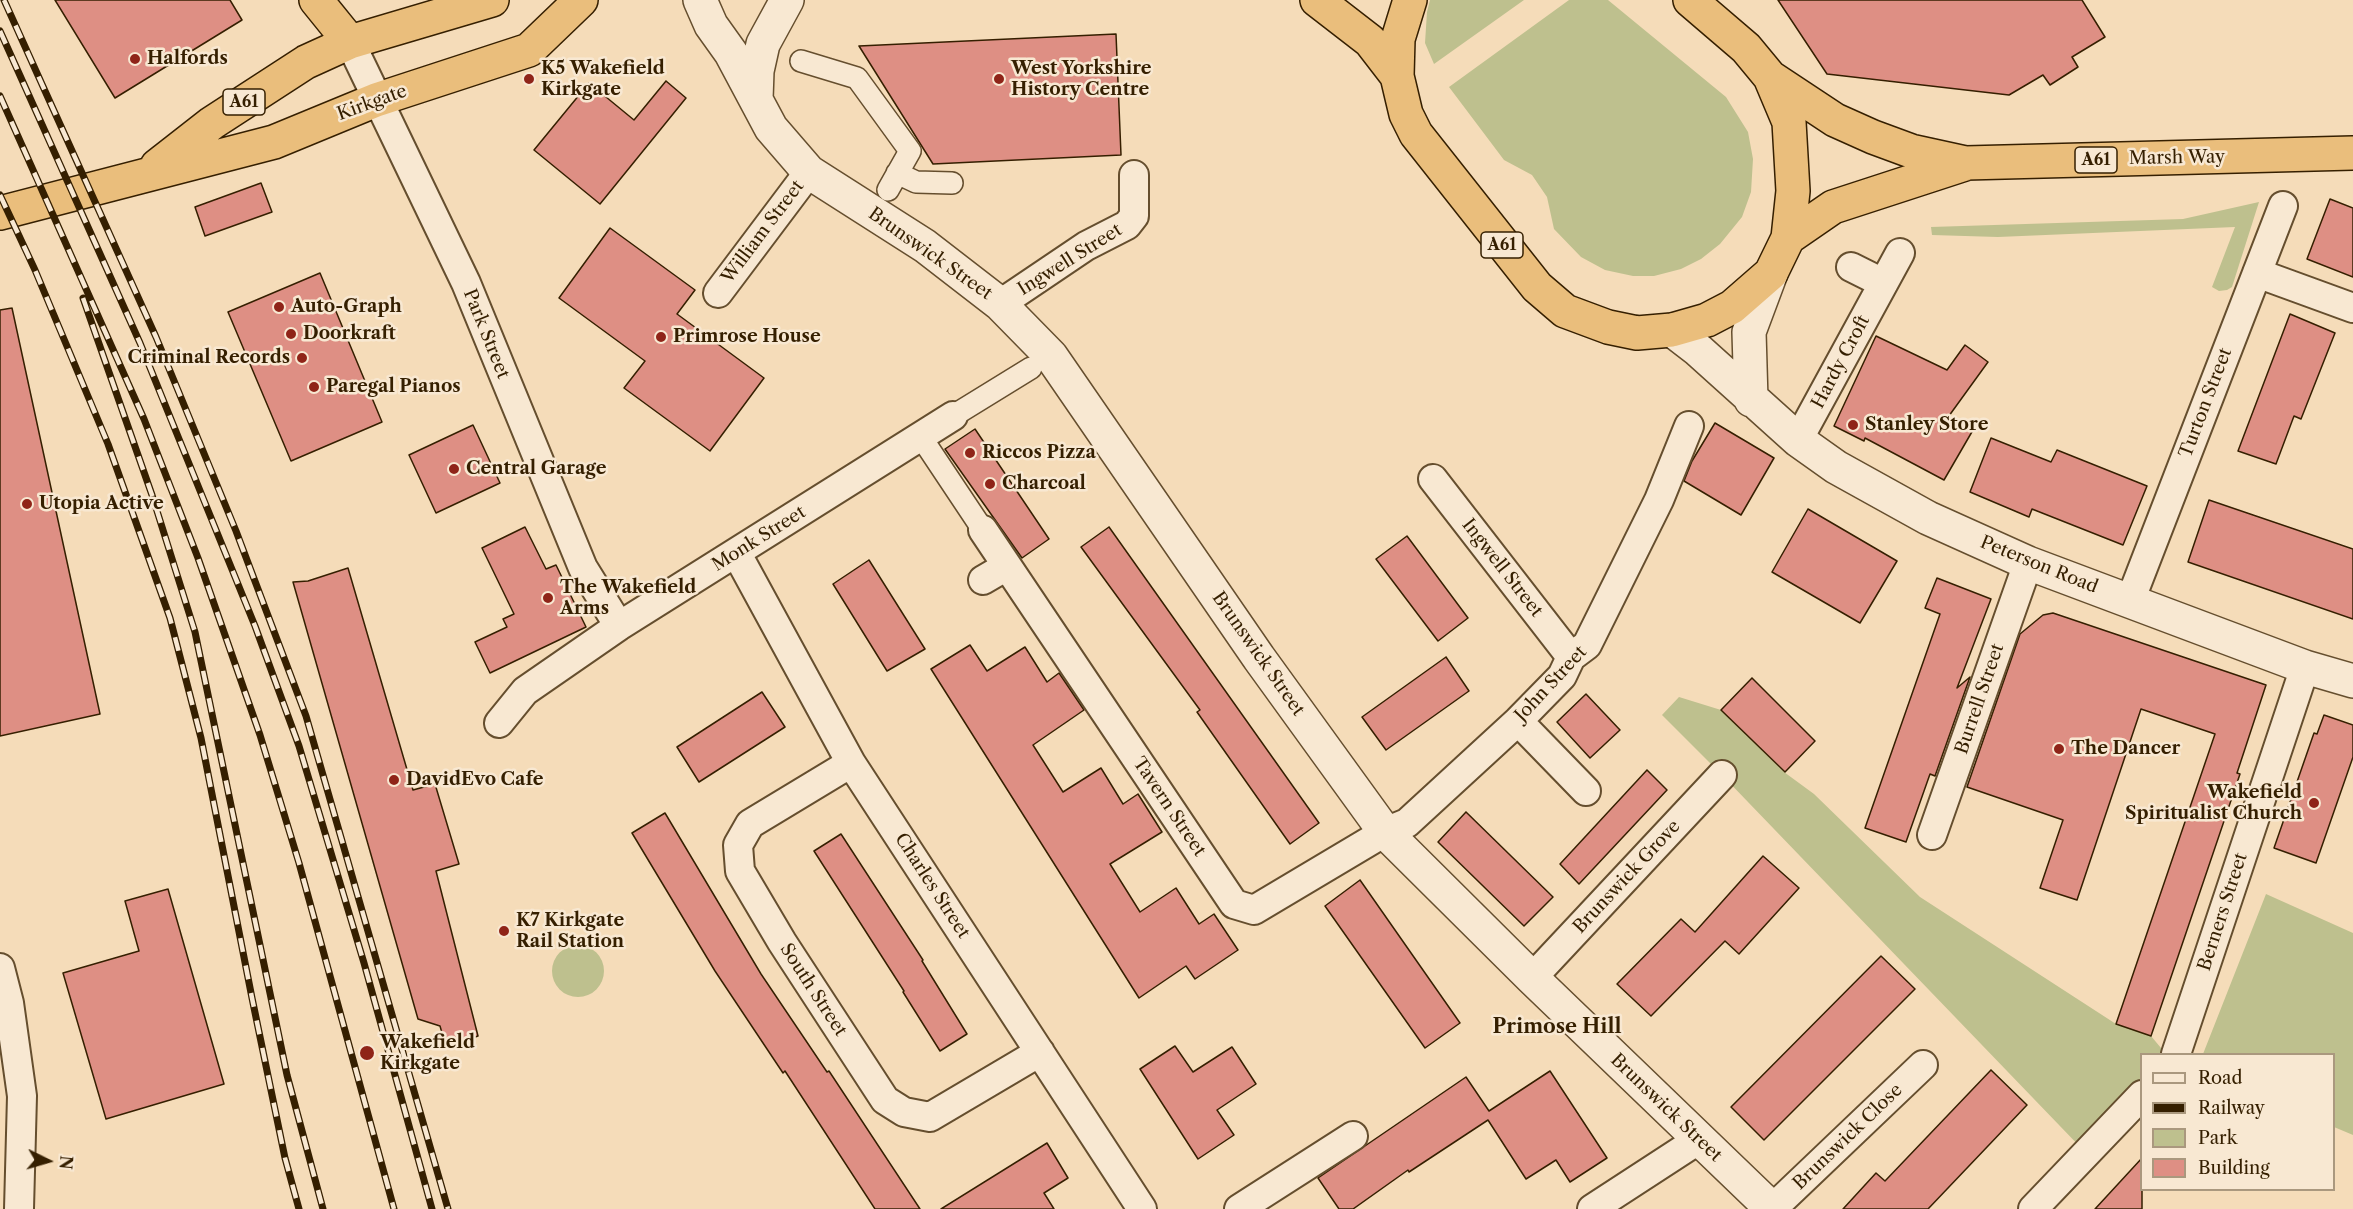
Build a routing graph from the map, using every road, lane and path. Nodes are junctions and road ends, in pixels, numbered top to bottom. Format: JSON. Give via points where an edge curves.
{"nodes":[{"id":1,"x":316,"y":0,"type":"edge"},
{"id":2,"x":492,"y":0,"type":"edge"},
{"id":3,"x":581,"y":0,"type":"edge"},
{"id":4,"x":700,"y":0,"type":"edge"},
{"id":5,"x":787,"y":0,"type":"edge"},
{"id":6,"x":1317,"y":0,"type":"edge"},
{"id":7,"x":1410,"y":0,"type":"edge"},
{"id":8,"x":1696,"y":2,"type":"edge"},
{"id":9,"x":420,"y":8,"type":"edge"},
{"id":10,"x":350,"y":42,"type":"junction"},
{"id":11,"x":801,"y":61,"type":"dead end"},
{"id":12,"x":1397,"y":76,"type":"junction"},
{"id":13,"x":1770,"y":77,"type":"junction"},
{"id":14,"x":756,"y":99,"type":"junction"},
{"id":15,"x":376,"y":100,"type":"junction"},
{"id":16,"x":2353,"y":153,"type":"edge"},
{"id":17,"x":1966,"y":163,"type":"junction"},
{"id":18,"x":808,"y":172,"type":"junction"},
{"id":19,"x":146,"y":174,"type":"junction"},
{"id":20,"x":1134,"y":175,"type":"dead end"},
{"id":21,"x":952,"y":183,"type":"dead end"},
{"id":22,"x":2283,"y":206,"type":"dead end"},
{"id":23,"x":0,"y":213,"type":"edge"},
{"id":24,"x":1788,"y":238,"type":"junction"},
{"id":25,"x":1900,"y":253,"type":"dead end"},
{"id":26,"x":1851,"y":267,"type":"dead end"},
{"id":27,"x":1771,"y":273,"type":"junction"},
{"id":28,"x":2257,"y":273,"type":"junction"},
{"id":29,"x":1883,"y":284,"type":"junction"},
{"id":30,"x":718,"y":293,"type":"dead end"},
{"id":31,"x":1000,"y":304,"type":"junction"},
{"id":32,"x":2353,"y":308,"type":"edge"},
{"id":33,"x":1672,"y":330,"type":"junction"},
{"id":34,"x":1031,"y":368,"type":"dead end"},
{"id":35,"x":1751,"y":400,"type":"junction"},
{"id":36,"x":953,"y":416,"type":"joint"},
{"id":37,"x":1689,"y":426,"type":"dead end"},
{"id":38,"x":921,"y":437,"type":"junction"},
{"id":39,"x":1798,"y":440,"type":"junction"},
{"id":40,"x":1433,"y":479,"type":"dead end"},
{"id":41,"x":983,"y":530,"type":"joint"},
{"id":42,"x":737,"y":554,"type":"junction"},
{"id":43,"x":2028,"y":563,"type":"junction"},
{"id":44,"x":2130,"y":601,"type":"junction"},
{"id":45,"x":619,"y":626,"type":"junction"},
{"id":46,"x":1571,"y":657,"type":"junction"},
{"id":47,"x":2305,"y":667,"type":"junction"},
{"id":48,"x":2353,"y":681,"type":"edge"},
{"id":49,"x":1518,"y":721,"type":"junction"},
{"id":50,"x":499,"y":723,"type":"dead end"},
{"id":51,"x":852,"y":763,"type":"junction"},
{"id":52,"x":1722,"y":775,"type":"dead end"},
{"id":53,"x":1586,"y":791,"type":"dead end"},
{"id":54,"x":1385,"y":832,"type":"junction"},
{"id":55,"x":1932,"y":835,"type":"dead end"},
{"id":56,"x":0,"y":968,"type":"edge"},
{"id":57,"x":1532,"y":978,"type":"junction"},
{"id":58,"x":1040,"y":1052,"type":"junction"},
{"id":59,"x":2176,"y":1053,"type":"edge"},
{"id":60,"x":1923,"y":1065,"type":"dead end"},
{"id":61,"x":2140,"y":1097,"type":"edge"},
{"id":62,"x":1353,"y":1136,"type":"dead end"},
{"id":63,"x":1698,"y":1140,"type":"junction"},
{"id":64,"x":2038,"y":1207,"type":"edge"},
{"id":65,"x":19,"y":1209,"type":"edge"},
{"id":66,"x":1142,"y":1209,"type":"edge"},
{"id":67,"x":1239,"y":1209,"type":"edge"},
{"id":68,"x":1592,"y":1209,"type":"edge"},
{"id":69,"x":1772,"y":1209,"type":"edge"}],
"edges":[{"from":1,"to":10,"type":"highway"},
{"from":2,"to":9,"type":"highway","name":"Kirkgate","number":"A61"},
{"from":3,"to":15,"type":"highway","name":"Kirkgate","number":"A61","via":[[529,50]]},
{"from":4,"to":14,"type":"street","name":"Brunswick Street"},
{"from":5,"to":14,"type":"street","name":"Brunswick Street","via":[[763,44]]},
{"from":6,"to":12,"type":"highway","number":"A61","via":[[1370,41]]},
{"from":7,"to":12,"type":"highway","number":"A61","via":[[1398,39]]},
{"from":8,"to":13,"type":"highway","number":"A61","via":[[1746,48]]},
{"from":9,"to":10,"type":"highway","name":"Kirkgate","number":"A61"},
{"from":10,"to":15,"type":"street","name":"Park Street"},
{"from":10,"to":19,"type":"highway","name":"Kirkgate","number":"A61","via":[[282,76]]},
{"from":11,"to":21,"type":"street","via":[[857,78],[910,151],[892,182]]},
{"from":12,"to":33,"type":"highway","number":"A61","via":[[1406,114],[1416,134],[1537,286],[1565,311],[1608,327],[1637,333]]},
{"from":13,"to":17,"type":"highway","name":"Marsh Way","number":"A61","via":[[1854,129],[1911,151]]},
{"from":13,"to":24,"type":"highway","number":"A61","via":[[1789,122],[1792,146]]},
{"from":14,"to":18,"type":"street","name":"Brunswick Street","via":[[771,128]]},
{"from":15,"to":19,"type":"highway","name":"Kirkgate","number":"A61","via":[[274,142]]},
{"from":15,"to":45,"type":"street","name":"Park Street","via":[[466,283],[583,568]]},
{"from":16,"to":17,"type":"highway","name":"Marsh Way","number":"A61"},
{"from":17,"to":24,"type":"highway","name":"Marsh Way","number":"A61","via":[[1833,207]]},
{"from":18,"to":30,"type":"street","name":"William Street"},
{"from":18,"to":31,"type":"street","name":"Brunswick Street","via":[[925,246]]},
{"from":19,"to":23,"type":"highway","name":"Kirkgate","number":"A61"},
{"from":20,"to":31,"type":"street","name":"Ingwell Street","via":[[1134,216],[1127,225],[1086,246]]},
{"from":22,"to":28,"type":"street","name":"Turton Street"},
{"from":24,"to":27,"type":"highway","number":"A61"},
{"from":25,"to":29,"type":"street","name":"Hardy Croft"},
{"from":26,"to":29,"type":"street"},
{"from":27,"to":33,"type":"highway","number":"A61","via":[[1732,307],[1707,321]]},
{"from":27,"to":35,"type":"street","via":[[1749,332]]},
{"from":28,"to":32,"type":"street"},
{"from":28,"to":44,"type":"street","name":"Turton Street"},
{"from":29,"to":39,"type":"street","name":"Hardy Croft"},
{"from":31,"to":54,"type":"street","name":"Brunswick Street","via":[[1051,356],[1259,658]]},
{"from":33,"to":35,"type":"street","name":"Peterson Road"},
{"from":34,"to":36,"type":"street","name":"Monk Street"},
{"from":35,"to":39,"type":"street","name":"Peterson Road"},
{"from":36,"to":38,"type":"street","name":"Monk Street"},
{"from":37,"to":46,"type":"street","name":"John Street","via":[[1659,500],[1587,645]]},
{"from":38,"to":41,"type":"street","name":"Tavern Street"},
{"from":38,"to":42,"type":"street","name":"Monk Street"},
{"from":39,"to":43,"type":"street","name":"Peterson Road","via":[[1836,467],[1928,518]]},
{"from":40,"to":46,"type":"street","name":"Ingwell Street"},
{"from":41,"to":54,"type":"street","name":"Tavern Street","via":[[995,573],[1234,904],[1254,910]]},
{"from":42,"to":45,"type":"street","name":"Monk Street"},
{"from":42,"to":51,"type":"street","name":"Charles Street"},
{"from":43,"to":44,"type":"street","name":"Peterson Road"},
{"from":43,"to":55,"type":"street","name":"Burrell Street"},
{"from":44,"to":47,"type":"street","name":"Peterson Road"},
{"from":45,"to":50,"type":"street","name":"Monk Street","via":[[525,691]]},
{"from":46,"to":49,"type":"street","name":"John Street","via":[[1562,676]]},
{"from":47,"to":48,"type":"street","name":"Peterson Road"},
{"from":47,"to":59,"type":"street","name":"Berners Street"},
{"from":49,"to":53,"type":"street"},
{"from":49,"to":54,"type":"street","name":"John Street","via":[[1407,823]]},
{"from":51,"to":58,"type":"street","name":"Charles Street"},
{"from":51,"to":58,"type":"street","name":"South Street","via":[[750,824],[738,845],[740,871],[782,942],[885,1100],[903,1113],[930,1117]]},
{"from":52,"to":57,"type":"street","name":"Brunswick Grove"},
{"from":54,"to":57,"type":"street","name":"Brunswick Street"},
{"from":56,"to":65,"type":"street","via":[[9,1002],[22,1096]]},
{"from":57,"to":63,"type":"street","name":"Brunswick Street"},
{"from":58,"to":66,"type":"street","name":"Charles Street"},
{"from":60,"to":69,"type":"street","name":"Brunswick Close"},
{"from":61,"to":64,"type":"street"},
{"from":62,"to":67,"type":"street"},
{"from":63,"to":68,"type":"street"},
{"from":63,"to":69,"type":"street","name":"Brunswick Street"}]}
